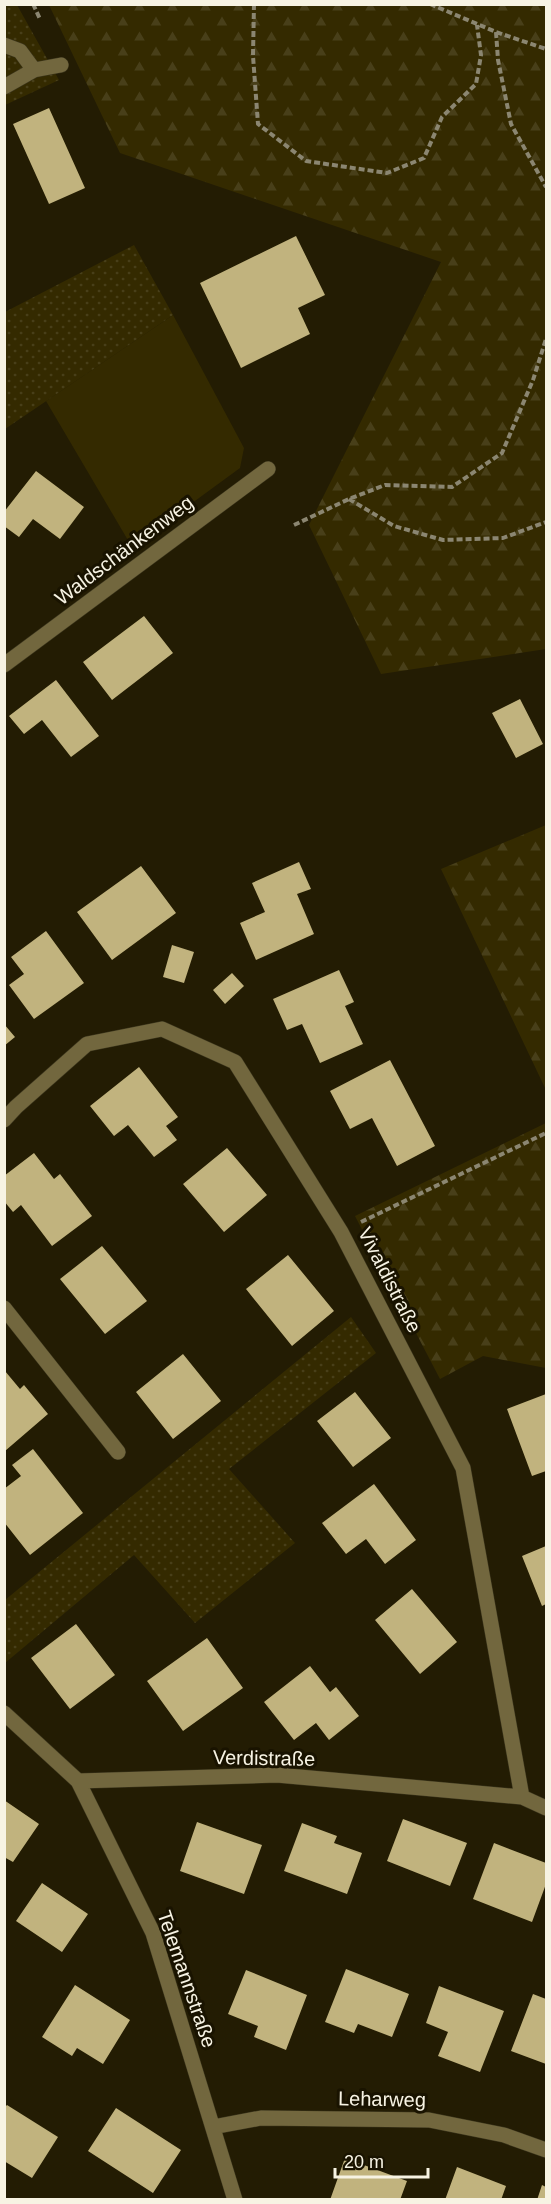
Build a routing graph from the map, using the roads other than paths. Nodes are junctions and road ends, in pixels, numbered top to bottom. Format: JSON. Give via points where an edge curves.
{"nodes":[{"id":1,"x":4,"y":45,"type":"edge"},
{"id":2,"x":61,"y":65,"type":"dead end"},
{"id":3,"x":34,"y":70,"type":"junction"},
{"id":4,"x":4,"y":87,"type":"edge"},
{"id":5,"x":268,"y":469,"type":"dead end"},
{"id":6,"x":4,"y":665,"type":"edge"},
{"id":7,"x":4,"y":1120,"type":"edge"},
{"id":8,"x":4,"y":1308,"type":"edge"},
{"id":9,"x":118,"y":1452,"type":"dead end"},
{"id":10,"x":4,"y":1713,"type":"edge"},
{"id":11,"x":78,"y":1781,"type":"junction"},
{"id":12,"x":522,"y":1797,"type":"junction"},
{"id":13,"x":546,"y":1808,"type":"edge"},
{"id":14,"x":213,"y":2127,"type":"junction"},
{"id":15,"x":546,"y":2150,"type":"edge"},
{"id":16,"x":235,"y":2199,"type":"edge"}],
"edges":[{"from":1,"to":3,"type":"street","via":[[20,51]]},
{"from":2,"to":3,"type":"street"},
{"from":3,"to":4,"type":"street"},
{"from":5,"to":6,"type":"street","name":"Waldschänkenweg"},
{"from":7,"to":12,"type":"street","name":"Vivaldistraße","via":[[87,1044],[162,1029],[235,1062],[341,1232],[463,1468]]},
{"from":8,"to":9,"type":"street"},
{"from":10,"to":11,"type":"street"},
{"from":11,"to":12,"type":"street","name":"Verdistraße","via":[[277,1775]]},
{"from":11,"to":14,"type":"street","name":"Telemannstraße","via":[[153,1933]]},
{"from":12,"to":13,"type":"street","name":"Verdistraße"},
{"from":14,"to":15,"type":"street","name":"Leharweg","via":[[261,2118],[429,2120],[504,2135]]},
{"from":14,"to":16,"type":"street","name":"Telemannstraße"}]}
